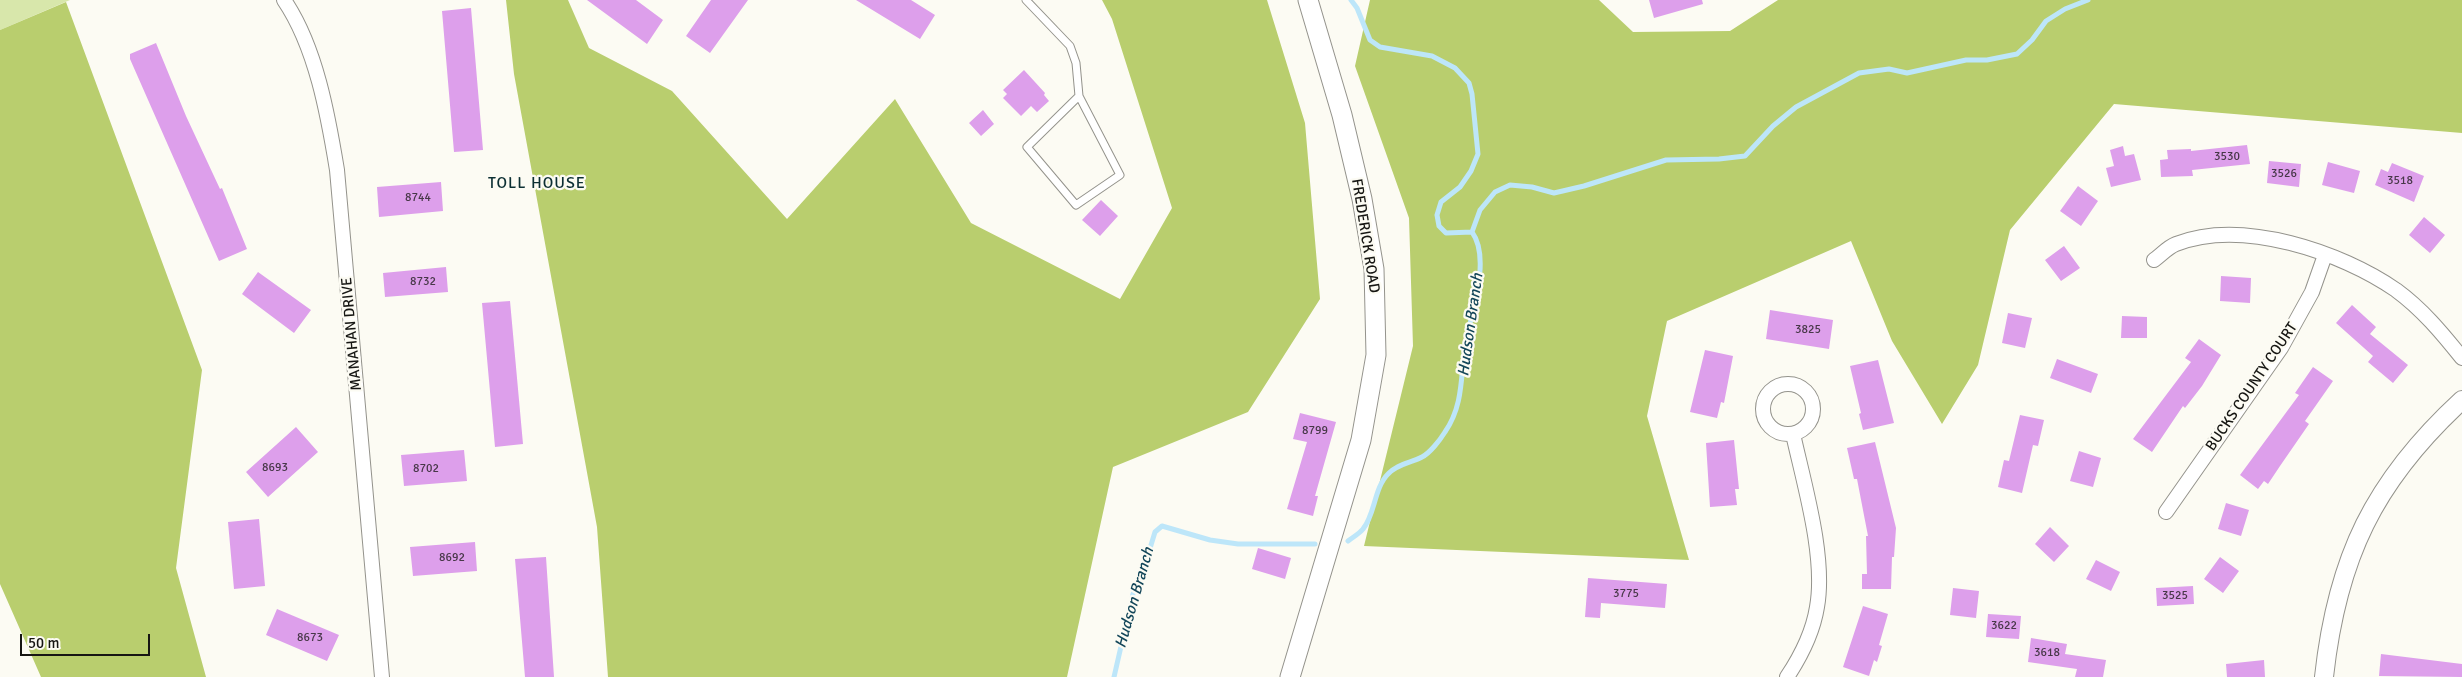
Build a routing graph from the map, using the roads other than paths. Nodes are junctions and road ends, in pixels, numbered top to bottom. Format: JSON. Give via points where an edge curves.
{"nodes":[{"id":1,"x":284,"y":0,"type":"edge"},
{"id":2,"x":1026,"y":0,"type":"edge"},
{"id":3,"x":1308,"y":0,"type":"edge"},
{"id":4,"x":1079,"y":96,"type":"junction"},
{"id":5,"x":2325,"y":255,"type":"junction"},
{"id":6,"x":2154,"y":260,"type":"dead end"},
{"id":7,"x":2462,"y":358,"type":"edge"},
{"id":8,"x":2462,"y":400,"type":"edge"},
{"id":9,"x":1793,"y":434,"type":"dead end"},
{"id":10,"x":2166,"y":512,"type":"dead end"},
{"id":11,"x":382,"y":677,"type":"edge"},
{"id":12,"x":1290,"y":677,"type":"edge"},
{"id":13,"x":1787,"y":677,"type":"edge"},
{"id":14,"x":2324,"y":677,"type":"edge"}],
"edges":[{"from":1,"to":11,"type":"street","name":"MANAHAN DRIVE","via":[[317,73],[337,170]]},
{"from":2,"to":4,"type":"lane","via":[[1070,46],[1076,63]]},
{"from":3,"to":12,"type":"main road","name":"FREDERICK ROAD","via":[[1342,115],[1362,199],[1374,269],[1376,355],[1361,440]]},
{"from":4,"to":4,"type":"lane","via":[[1120,176],[1076,205],[1027,147]]},
{"from":5,"to":6,"type":"street","via":[[2284,241],[2218,236],[2193,238],[2174,245]]},
{"from":5,"to":7,"type":"street","via":[[2364,270],[2396,291],[2422,312]]},
{"from":5,"to":10,"type":"street","name":"BUCKS COUNTY COURT","via":[[2312,292],[2281,348]]},
{"from":8,"to":14,"type":"street","via":[[2402,463],[2358,538],[2338,593]]},
{"from":9,"to":13,"type":"street","via":[[1813,530],[1818,574],[1817,606],[1808,639]]}]}
